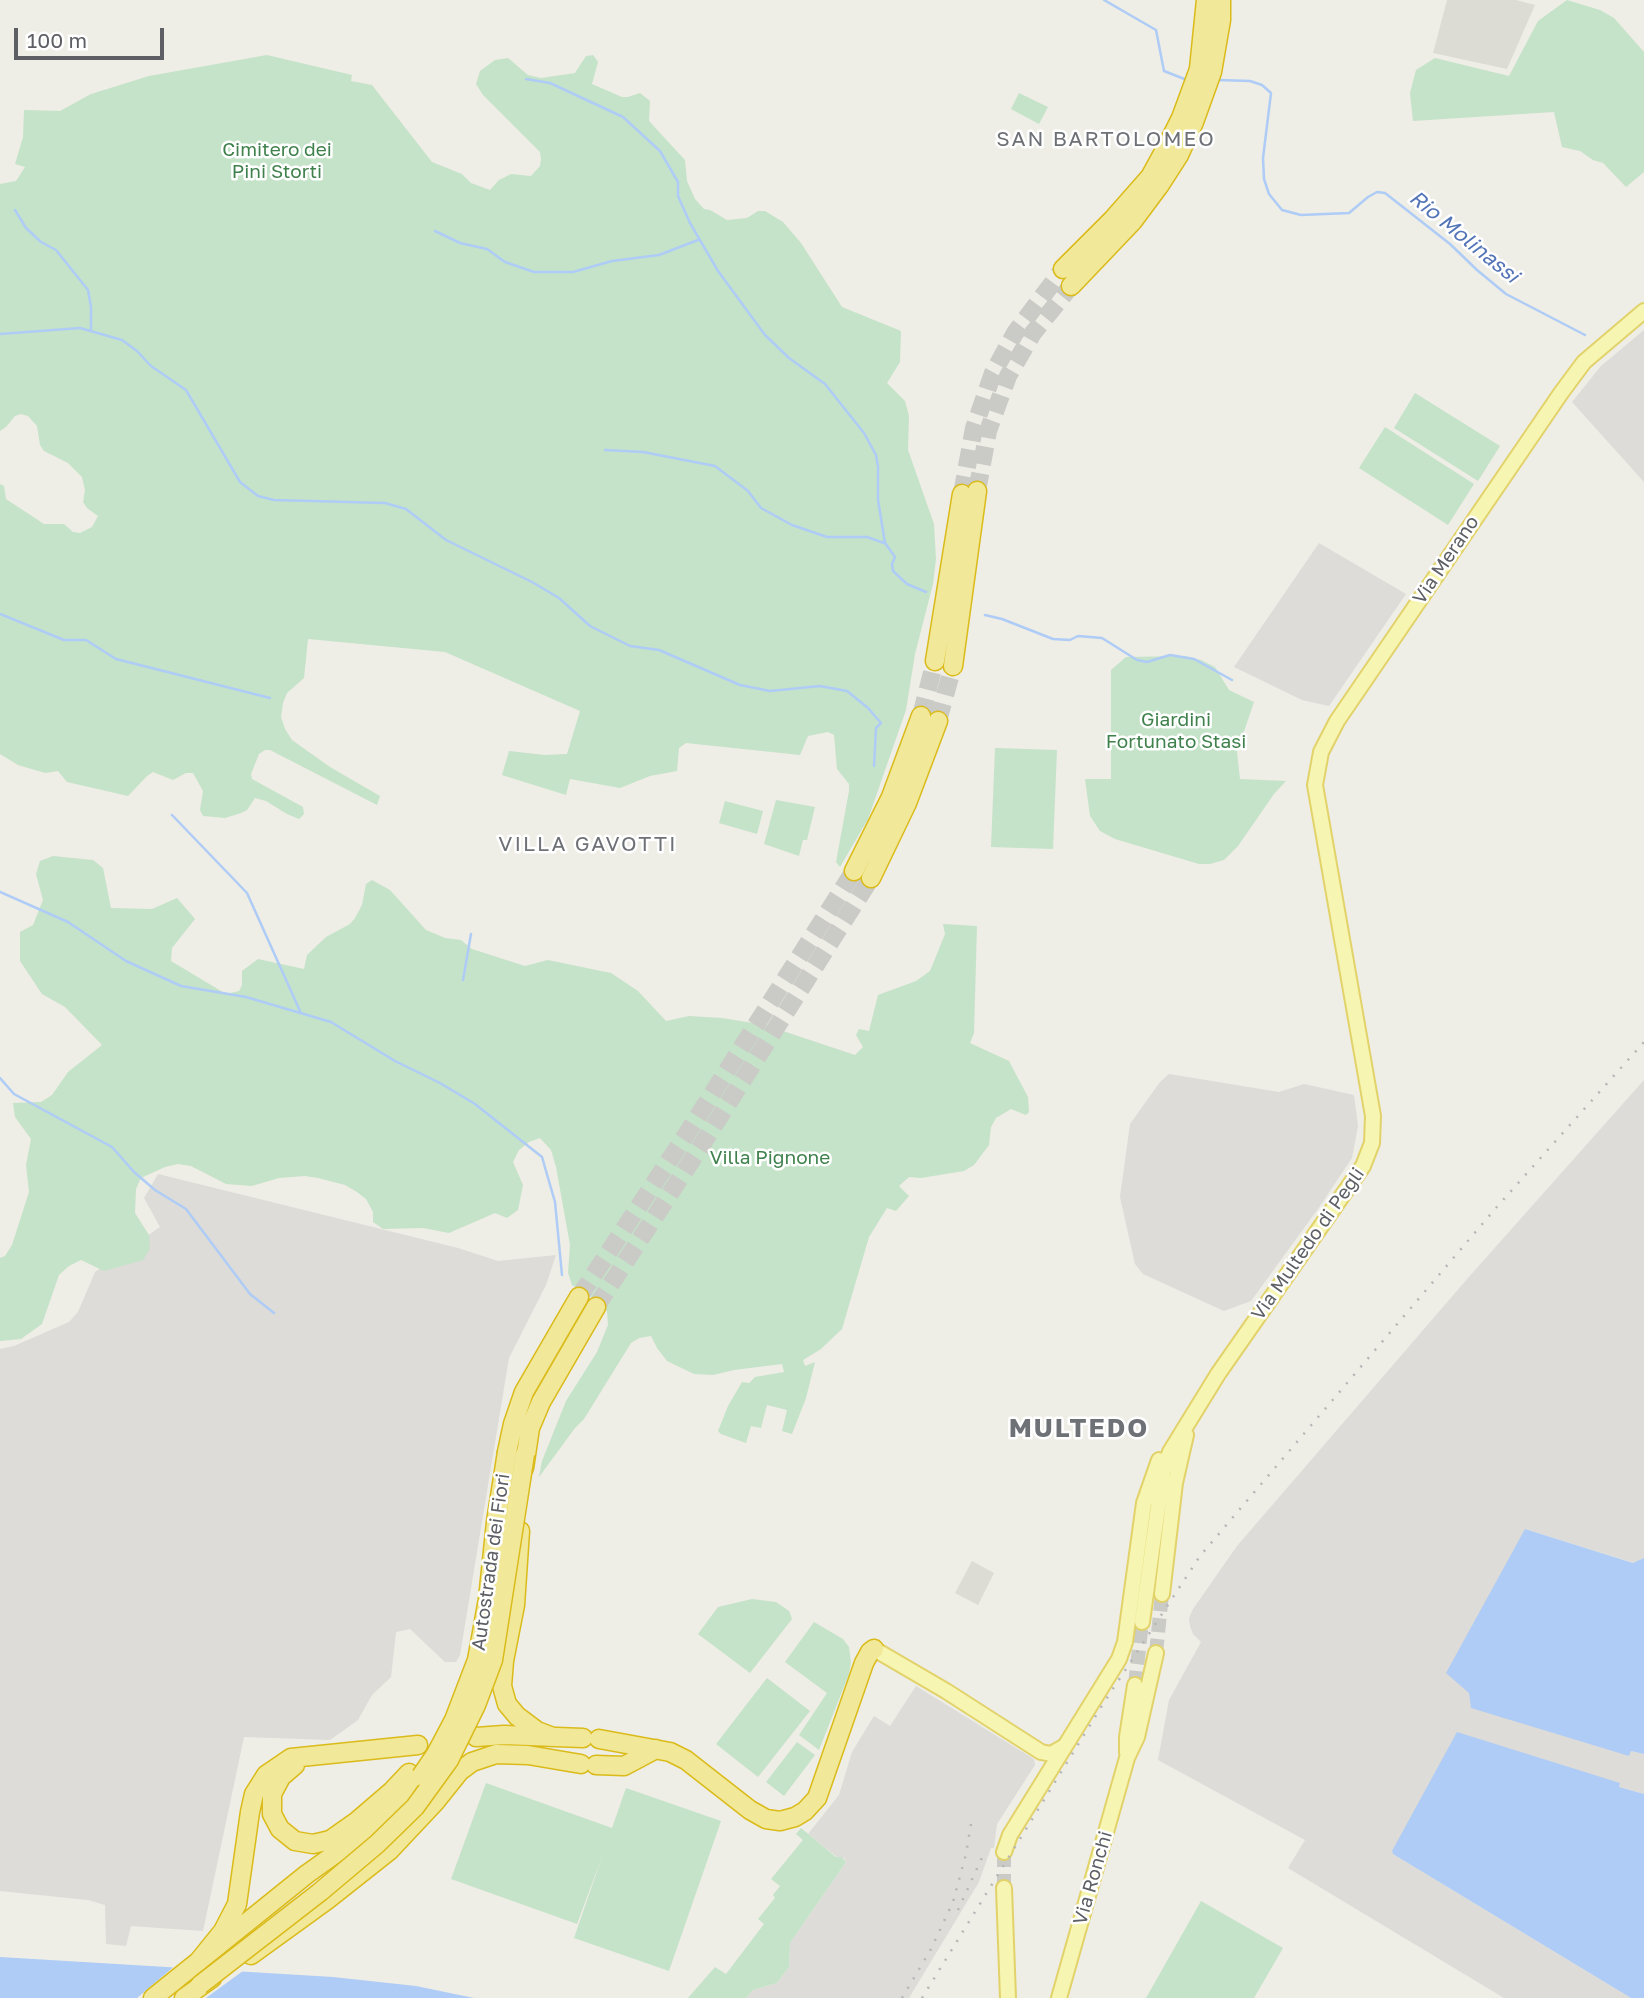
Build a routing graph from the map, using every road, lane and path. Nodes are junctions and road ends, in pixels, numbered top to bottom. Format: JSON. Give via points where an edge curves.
{"nodes":[{"id":1,"x":1206,"y":0,"type":"edge"},
{"id":2,"x":1221,"y":0,"type":"edge"},
{"id":3,"x":1063,"y":269,"type":"tunnel mouth"},
{"id":4,"x":1071,"y":286,"type":"tunnel mouth"},
{"id":5,"x":1644,"y":311,"type":"edge"},
{"id":6,"x":935,"y":661,"type":"tunnel mouth"},
{"id":7,"x":953,"y":666,"type":"tunnel mouth"},
{"id":8,"x":1324,"y":842,"type":"joint"},
{"id":9,"x":854,"y":871,"type":"tunnel mouth"},
{"id":10,"x":871,"y":878,"type":"tunnel mouth"},
{"id":11,"x":579,"y":1297,"type":"tunnel mouth"},
{"id":12,"x":596,"y":1307,"type":"tunnel mouth"},
{"id":13,"x":1187,"y":1423,"type":"junction"},
{"id":14,"x":516,"y":1453,"type":"junction"},
{"id":15,"x":1156,"y":1524,"type":"junction"},
{"id":16,"x":1140,"y":1530,"type":"junction"},
{"id":17,"x":1164,"y":1573,"type":"junction"},
{"id":18,"x":1162,"y":1594,"type":"tunnel mouth"},
{"id":19,"x":1142,"y":1622,"type":"tunnel mouth"},
{"id":20,"x":874,"y":1649,"type":"joint"},
{"id":21,"x":1156,"y":1653,"type":"tunnel mouth"},
{"id":22,"x":1135,"y":1685,"type":"tunnel mouth"},
{"id":23,"x":504,"y":1735,"type":"junction"},
{"id":24,"x":475,"y":1737,"type":"dead end"},
{"id":25,"x":553,"y":1737,"type":"junction"},
{"id":26,"x":1069,"y":1742,"type":"junction"},
{"id":27,"x":418,"y":1745,"type":"dead end"},
{"id":28,"x":656,"y":1749,"type":"junction"},
{"id":29,"x":1041,"y":1752,"type":"junction"},
{"id":30,"x":528,"y":1755,"type":"junction"},
{"id":31,"x":303,"y":1758,"type":"junction"},
{"id":32,"x":1127,"y":1758,"type":"junction"},
{"id":33,"x":415,"y":1774,"type":"junction"},
{"id":34,"x":1041,"y":1785,"type":"junction"},
{"id":35,"x":1004,"y":1852,"type":"tunnel mouth"},
{"id":36,"x":1004,"y":1888,"type":"tunnel mouth"},
{"id":37,"x":198,"y":1962,"type":"junction"},
{"id":38,"x":200,"y":1985,"type":"junction"},
{"id":39,"x":153,"y":1998,"type":"edge"},
{"id":40,"x":184,"y":1998,"type":"edge"},
{"id":41,"x":1008,"y":1998,"type":"edge"},
{"id":42,"x":1059,"y":1998,"type":"edge"}],
"edges":[{"from":1,"to":3,"type":"highway","via":[[1199,69],[1167,146],[1150,177]]},
{"from":2,"to":4,"type":"highway","via":[[1212,72],[1179,155],[1133,221]]},
{"from":5,"to":8,"type":"main road","name":"Via Merano","via":[[1584,362],[1336,721],[1321,752],[1315,785]]},
{"from":6,"to":7,"type":"highway","via":[[970,493]]},
{"from":8,"to":13,"type":"main road","name":"Via Multedo di Pegli","via":[[1373,1116],[1372,1143],[1363,1166]]},
{"from":9,"to":10,"type":"highway","via":[[930,718],[907,803]]},
{"from":11,"to":14,"type":"highway","name":"Autostrada dei Fiori","via":[[524,1392],[513,1424]]},
{"from":12,"to":14,"type":"highway","name":"Autostrada dei Fiori"},
{"from":13,"to":15,"type":"main road","name":"Via Multedo di Pegli","via":[[1163,1471]]},
{"from":13,"to":16,"type":"main road","name":"Via Multedo di Pegli","via":[[1157,1464]]},
{"from":13,"to":17,"type":"main road","name":"Via Multedo di Pegli"},
{"from":14,"to":25,"type":"highway","bridge":true,"via":[[515,1605],[502,1686],[507,1704],[523,1722]]},
{"from":14,"to":33,"type":"highway","name":"Autostrada dei Fiori","bridge":true,"via":[[496,1522],[477,1660],[436,1754]]},
{"from":14,"to":38,"type":"highway","name":"Autostrada dei Fiori","bridge":true,"via":[[493,1660],[449,1760],[415,1807],[377,1844]]},
{"from":15,"to":16,"type":"main road"},
{"from":15,"to":17,"type":"main road","name":"Via Multedo di Pegli","via":[[1162,1530]]},
{"from":15,"to":19,"type":"main road"},
{"from":16,"to":26,"type":"main road","name":"Via Multedo di Pegli","via":[[1125,1642]]},
{"from":17,"to":18,"type":"main road","name":"Via Multedo di Pegli"},
{"from":20,"to":28,"type":"highway","via":[[817,1798],[795,1817],[766,1819],[686,1760]]},
{"from":20,"to":29,"type":"main road"},
{"from":21,"to":32,"type":"main road","name":"Via Ronchi","via":[[1137,1737]]},
{"from":22,"to":32,"type":"main road","name":"Via Ronchi"},
{"from":23,"to":24,"type":"highway"},
{"from":23,"to":25,"type":"highway"},
{"from":23,"to":30,"type":"highway"},
{"from":25,"to":28,"type":"highway"},
{"from":26,"to":29,"type":"main road","via":[[1051,1754]]},
{"from":26,"to":34,"type":"main road","name":"Via Multedo di Pegli"},
{"from":27,"to":31,"type":"highway"},
{"from":28,"to":30,"type":"highway","via":[[624,1766]]},
{"from":29,"to":34,"type":"main road","via":[[1048,1761]]},
{"from":30,"to":38,"type":"highway","bridge":true,"via":[[496,1754],[472,1762],[389,1851],[260,1949]]},
{"from":31,"to":33,"type":"highway","via":[[281,1777],[272,1794],[272,1814],[279,1829],[295,1841],[313,1844],[330,1840]]},
{"from":31,"to":37,"type":"highway","via":[[291,1758],[266,1775],[254,1794],[237,1904]]},
{"from":32,"to":42,"type":"main road","name":"Via Ronchi"},
{"from":33,"to":37,"type":"highway","name":"Autostrada dei Fiori","via":[[403,1797],[366,1832],[293,1884]]},
{"from":34,"to":35,"type":"main road","name":"Via Multedo di Pegli"},
{"from":36,"to":41,"type":"main road"},
{"from":37,"to":39,"type":"highway","name":"Autostrada dei Fiori"},
{"from":38,"to":40,"type":"highway","name":"Autostrada dei Fiori"}]}
